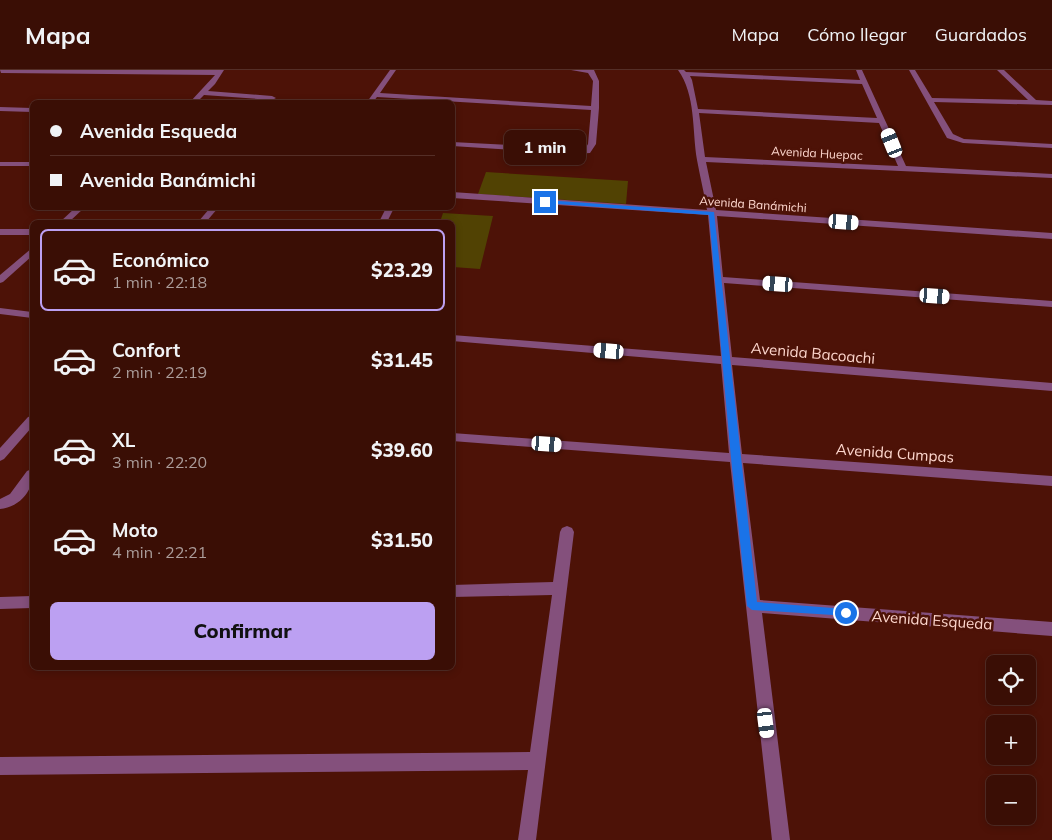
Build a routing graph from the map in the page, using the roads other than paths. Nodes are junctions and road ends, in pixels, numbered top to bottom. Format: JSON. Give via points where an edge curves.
{"nodes":[{"id":1,"x":393,"y":70,"type":"edge"},
{"id":2,"x":574,"y":70,"type":"edge"},
{"id":3,"x":591,"y":70,"type":"edge"},
{"id":4,"x":859,"y":70,"type":"edge"},
{"id":5,"x":912,"y":70,"type":"edge"},
{"id":6,"x":1000,"y":70,"type":"edge"},
{"id":7,"x":1,"y":71,"type":"edge"},
{"id":8,"x":220,"y":71,"type":"edge"},
{"id":9,"x":683,"y":72,"type":"edge"},
{"id":10,"x":864,"y":82,"type":"junction"},
{"id":11,"x":203,"y":93,"type":"junction"},
{"id":12,"x":376,"y":94,"type":"junction"},
{"id":13,"x":272,"y":98,"type":"dead end"},
{"id":14,"x":195,"y":100,"type":"edge"},
{"id":15,"x":372,"y":100,"type":"edge"},
{"id":16,"x":928,"y":100,"type":"junction"},
{"id":17,"x":1035,"y":103,"type":"junction"},
{"id":18,"x":1052,"y":103,"type":"edge"},
{"id":19,"x":595,"y":108,"type":"junction"},
{"id":20,"x":0,"y":110,"type":"edge"},
{"id":21,"x":30,"y":110,"type":"edge"},
{"id":22,"x":694,"y":111,"type":"junction"},
{"id":23,"x":883,"y":122,"type":"junction"},
{"id":24,"x":455,"y":144,"type":"edge"},
{"id":25,"x":1052,"y":146,"type":"edge"},
{"id":26,"x":701,"y":159,"type":"junction"},
{"id":27,"x":0,"y":164,"type":"edge"},
{"id":28,"x":30,"y":164,"type":"edge"},
{"id":29,"x":903,"y":169,"type":"junction"},
{"id":30,"x":1052,"y":176,"type":"edge"},
{"id":31,"x":455,"y":195,"type":"edge"},
{"id":32,"x":78,"y":210,"type":"edge"},
{"id":33,"x":212,"y":210,"type":"edge"},
{"id":34,"x":712,"y":213,"type":"junction"},
{"id":35,"x":66,"y":220,"type":"edge"},
{"id":36,"x":204,"y":220,"type":"edge"},
{"id":37,"x":0,"y":232,"type":"edge"},
{"id":38,"x":30,"y":232,"type":"edge"},
{"id":39,"x":1052,"y":236,"type":"edge"},
{"id":40,"x":30,"y":253,"type":"edge"},
{"id":41,"x":0,"y":280,"type":"edge"},
{"id":42,"x":719,"y":280,"type":"junction"},
{"id":43,"x":1052,"y":304,"type":"edge"},
{"id":44,"x":0,"y":311,"type":"edge"},
{"id":45,"x":30,"y":314,"type":"edge"},
{"id":46,"x":455,"y":338,"type":"edge"},
{"id":47,"x":726,"y":361,"type":"junction"},
{"id":48,"x":1052,"y":387,"type":"edge"},
{"id":49,"x":30,"y":422,"type":"edge"},
{"id":50,"x":455,"y":437,"type":"edge"},
{"id":51,"x":0,"y":456,"type":"edge"},
{"id":52,"x":736,"y":458,"type":"junction"},
{"id":53,"x":30,"y":477,"type":"edge"},
{"id":54,"x":1052,"y":481,"type":"edge"},
{"id":55,"x":0,"y":504,"type":"edge"},
{"id":56,"x":567,"y":532,"type":"dead end"},
{"id":57,"x":561,"y":588,"type":"junction"},
{"id":58,"x":455,"y":591,"type":"edge"},
{"id":59,"x":30,"y":602,"type":"edge"},
{"id":60,"x":0,"y":603,"type":"edge"},
{"id":61,"x":752,"y":606,"type":"junction"},
{"id":62,"x":1052,"y":629,"type":"edge"},
{"id":63,"x":537,"y":761,"type":"junction"},
{"id":64,"x":0,"y":766,"type":"edge"},
{"id":65,"x":527,"y":840,"type":"edge"},
{"id":66,"x":781,"y":840,"type":"edge"}],
"edges":[{"from":1,"to":12,"type":"street"},
{"from":2,"to":3,"type":"street"},
{"from":3,"to":19,"type":"street","via":[[596,81]]},
{"from":4,"to":10,"type":"street"},
{"from":5,"to":16,"type":"street"},
{"from":6,"to":17,"type":"street"},
{"from":7,"to":8,"type":"street"},
{"from":8,"to":11,"type":"street"},
{"from":9,"to":10,"type":"street"},
{"from":9,"to":22,"type":"street","via":[[691,87]]},
{"from":10,"to":23,"type":"street"},
{"from":11,"to":13,"type":"street"},
{"from":11,"to":14,"type":"street"},
{"from":12,"to":15,"type":"street"},
{"from":12,"to":19,"type":"street"},
{"from":16,"to":17,"type":"street"},
{"from":16,"to":25,"type":"street","via":[[955,139]]},
{"from":17,"to":18,"type":"street"},
{"from":19,"to":24,"type":"street","via":[[592,144],[587,150],[573,152]]},
{"from":20,"to":21,"type":"street"},
{"from":22,"to":23,"type":"street"},
{"from":22,"to":26,"type":"street"},
{"from":23,"to":29,"type":"street"},
{"from":26,"to":29,"type":"street","name":"Avenida Huepac"},
{"from":26,"to":34,"type":"street"},
{"from":27,"to":28,"type":"street"},
{"from":29,"to":30,"type":"street","name":"Avenida Huepac"},
{"from":31,"to":34,"type":"street","name":"Avenida Banámichi"},
{"from":32,"to":35,"type":"street"},
{"from":33,"to":36,"type":"street"},
{"from":34,"to":39,"type":"street","name":"Avenida Banámichi"},
{"from":34,"to":42,"type":"street"},
{"from":37,"to":38,"type":"street"},
{"from":40,"to":41,"type":"street"},
{"from":42,"to":43,"type":"street"},
{"from":42,"to":47,"type":"street"},
{"from":44,"to":45,"type":"street"},
{"from":46,"to":47,"type":"street","name":"Avenida Bacoachi"},
{"from":47,"to":48,"type":"street","name":"Avenida Bacoachi"},
{"from":47,"to":52,"type":"street"},
{"from":49,"to":51,"type":"street"},
{"from":50,"to":52,"type":"street","name":"Avenida Cumpas"},
{"from":52,"to":54,"type":"street","name":"Avenida Cumpas"},
{"from":52,"to":61,"type":"street"},
{"from":53,"to":55,"type":"street","via":[[15,499]]},
{"from":56,"to":57,"type":"street"},
{"from":57,"to":58,"type":"street"},
{"from":57,"to":63,"type":"street"},
{"from":59,"to":60,"type":"street"},
{"from":61,"to":62,"type":"street","name":"Avenida Esqueda"},
{"from":61,"to":66,"type":"street"},
{"from":63,"to":64,"type":"street"},
{"from":63,"to":65,"type":"street"}]}
